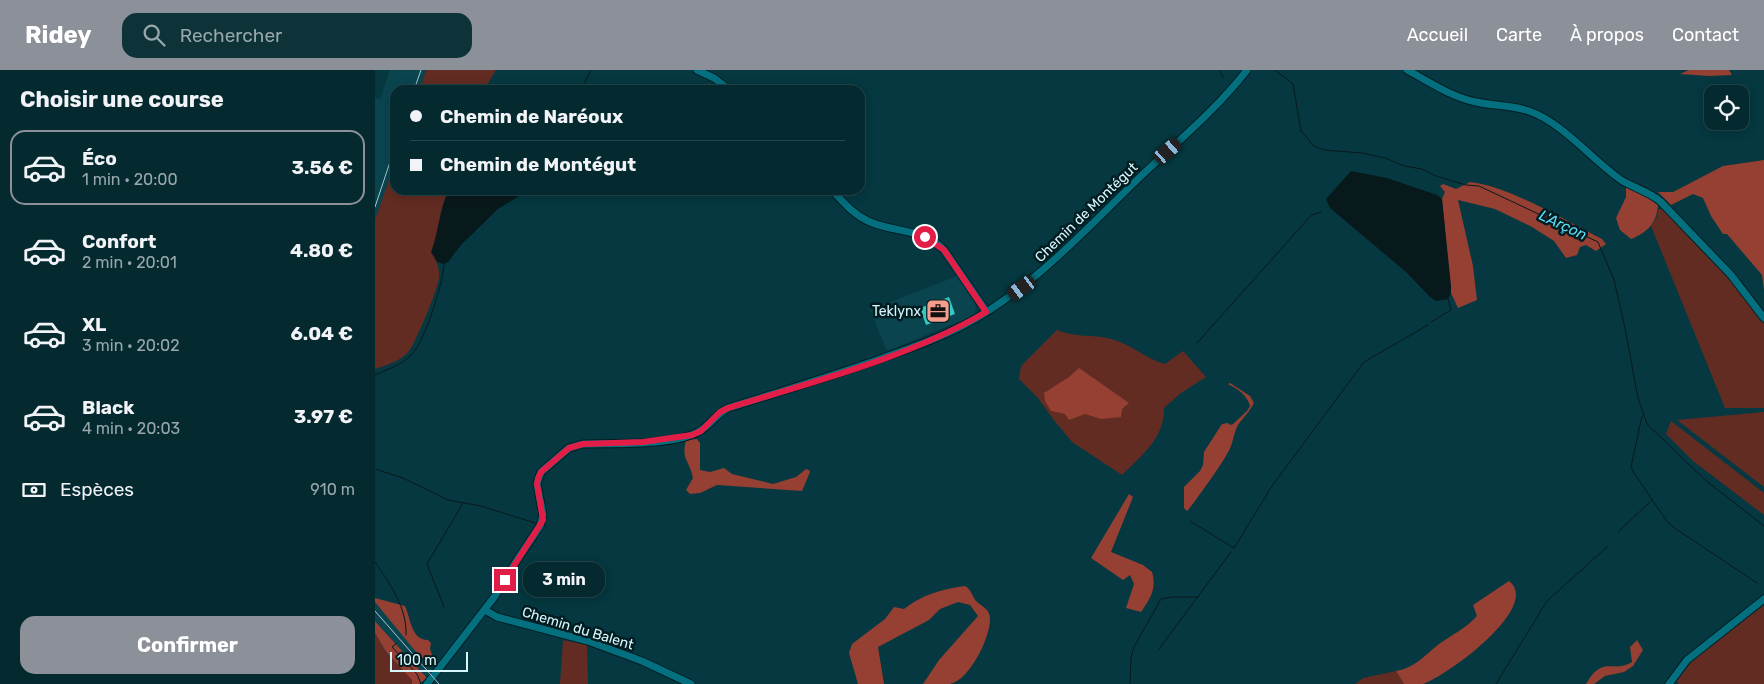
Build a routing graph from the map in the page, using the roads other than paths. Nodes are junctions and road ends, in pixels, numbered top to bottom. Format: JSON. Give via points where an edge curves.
{"nodes":[{"id":1,"x":697,"y":70,"type":"edge"},
{"id":2,"x":1247,"y":70,"type":"edge"},
{"id":3,"x":1407,"y":70,"type":"edge"},
{"id":4,"x":723,"y":85,"type":"edge"},
{"id":5,"x":837,"y":195,"type":"edge"},
{"id":6,"x":986,"y":312,"type":"junction"},
{"id":7,"x":1764,"y":318,"type":"edge"},
{"id":8,"x":1764,"y":600,"type":"edge"},
{"id":9,"x":485,"y":610,"type":"junction"},
{"id":10,"x":427,"y":684,"type":"edge"},
{"id":11,"x":691,"y":684,"type":"edge"},
{"id":12,"x":1669,"y":684,"type":"edge"}],
"edges":[{"from":1,"to":4,"type":"street"},
{"from":2,"to":6,"type":"street","name":"Chemin de Montégut","via":[[1206,118],[1048,267]]},
{"from":3,"to":7,"type":"street","via":[[1456,97],[1529,111],[1555,126],[1621,180],[1661,202],[1731,275]]},
{"from":5,"to":6,"type":"street","via":[[866,220],[921,235],[936,243]]},
{"from":6,"to":9,"type":"street","name":"Chemin de Montégut","via":[[912,348],[728,408],[692,435],[650,441],[583,444],[569,448],[541,472],[537,484],[543,520]]},
{"from":8,"to":12,"type":"street","via":[[1687,660]]},
{"from":9,"to":10,"type":"street","name":"Chemin de Montégut"},
{"from":9,"to":11,"type":"street","name":"Chemin du Balent","via":[[497,617],[616,651]]}]}
